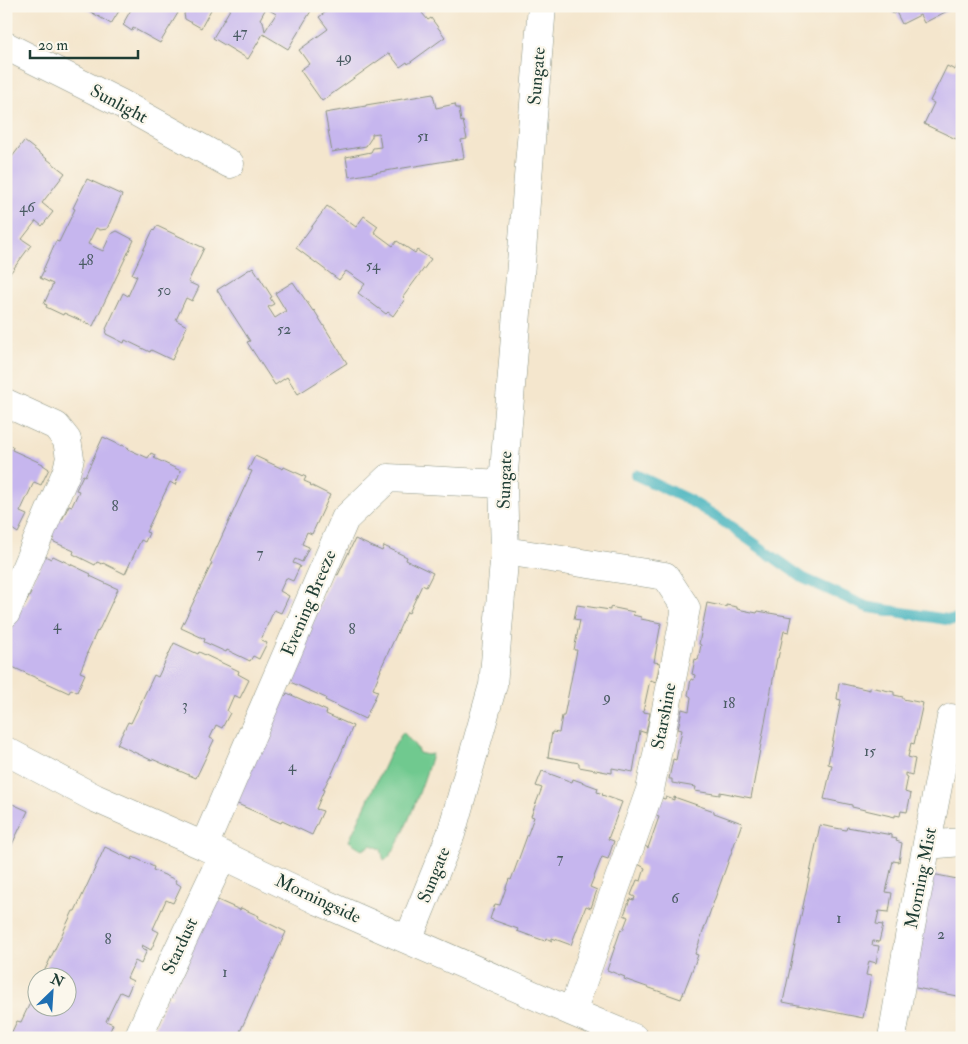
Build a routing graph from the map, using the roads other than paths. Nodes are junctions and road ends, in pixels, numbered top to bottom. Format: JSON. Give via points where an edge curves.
{"nodes":[{"id":1,"x":542,"y":6,"type":"edge"},
{"id":2,"x":6,"y":46,"type":"edge"},
{"id":3,"x":230,"y":164,"type":"dead end"},
{"id":4,"x":6,"y":403,"type":"edge"},
{"id":5,"x":503,"y":484,"type":"junction"},
{"id":6,"x":506,"y":551,"type":"junction"},
{"id":7,"x":6,"y":613,"type":"edge"},
{"id":8,"x":951,"y":718,"type":"dead end"},
{"id":9,"x":6,"y":751,"type":"edge"},
{"id":10,"x":962,"y":842,"type":"edge"},
{"id":11,"x":927,"y":845,"type":"junction"},
{"id":12,"x":213,"y":850,"type":"junction"},
{"id":13,"x":408,"y":940,"type":"junction"},
{"id":14,"x":572,"y":1012,"type":"junction"},
{"id":15,"x":138,"y":1038,"type":"edge"},
{"id":16,"x":634,"y":1038,"type":"edge"},
{"id":17,"x":892,"y":1038,"type":"edge"}],
"edges":[{"from":1,"to":5,"type":"street","name":"Sungate"},
{"from":2,"to":3,"type":"street","name":"Sunlight"},
{"from":4,"to":7,"type":"street","via":[[56,426],[67,440],[70,458]]},
{"from":5,"to":6,"type":"street","name":"Sungate"},
{"from":5,"to":12,"type":"street","name":"Evening Breeze","via":[[388,478],[345,519]]},
{"from":6,"to":13,"type":"street","name":"Sungate","via":[[493,685],[451,834]]},
{"from":6,"to":14,"type":"street","name":"Starshine","via":[[665,576],[686,608],[650,790]]},
{"from":8,"to":11,"type":"street","name":"Morning Mist"},
{"from":9,"to":12,"type":"street","name":"Morningside","via":[[95,798]]},
{"from":10,"to":11,"type":"street"},
{"from":11,"to":17,"type":"street","name":"Morning Mist"},
{"from":12,"to":13,"type":"street","name":"Morningside"},
{"from":12,"to":15,"type":"street","name":"Stardust"},
{"from":13,"to":14,"type":"street","name":"Morningside"},
{"from":14,"to":16,"type":"street","name":"Morningside"}]}
